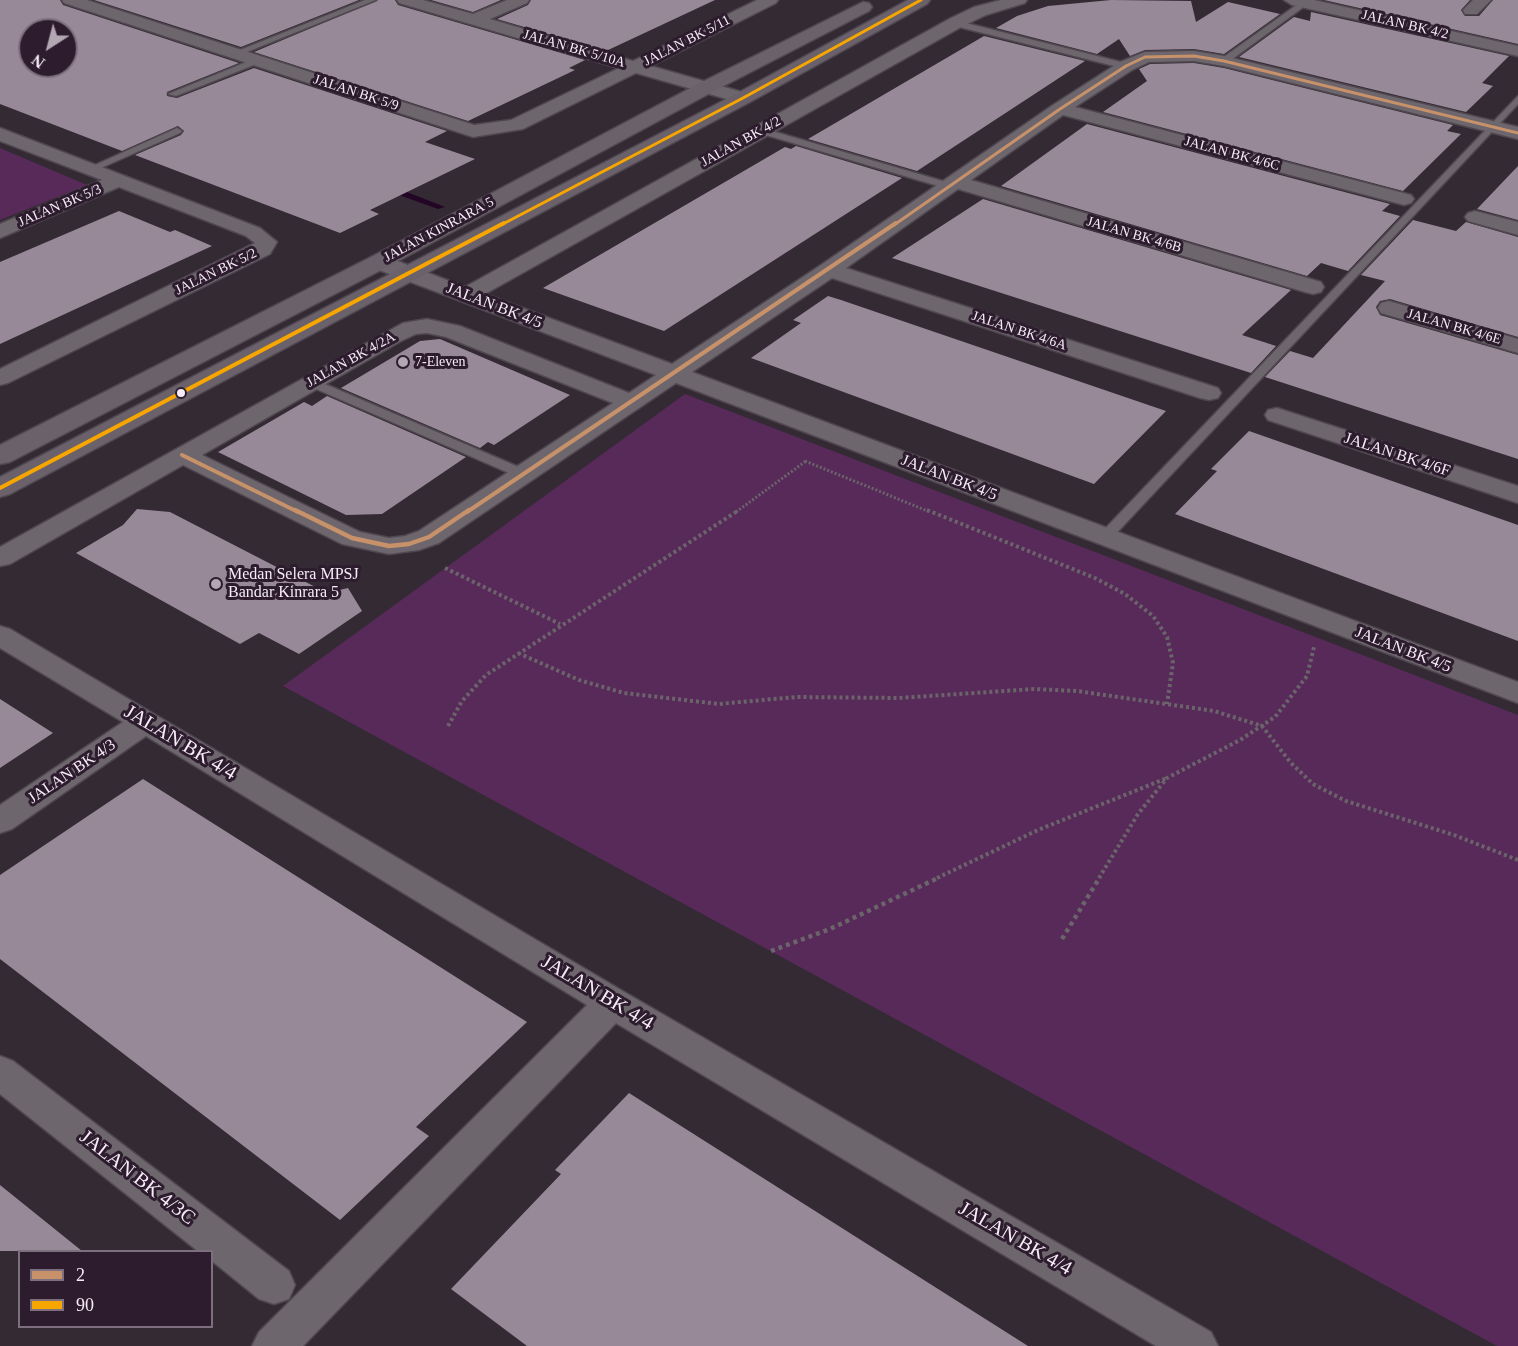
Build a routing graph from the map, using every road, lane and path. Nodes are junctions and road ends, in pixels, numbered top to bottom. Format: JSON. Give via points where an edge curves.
{"nodes":[{"id":1,"x":70,"y":0,"type":"edge"},
{"id":2,"x":372,"y":0,"type":"edge"},
{"id":3,"x":405,"y":0,"type":"edge"},
{"id":4,"x":521,"y":0,"type":"edge"},
{"id":5,"x":770,"y":0,"type":"edge"},
{"id":6,"x":876,"y":0,"type":"edge"},
{"id":7,"x":921,"y":0,"type":"edge"},
{"id":8,"x":1019,"y":0,"type":"edge"},
{"id":9,"x":1298,"y":2,"type":"edge"},
{"id":10,"x":474,"y":20,"type":"junction"},
{"id":11,"x":954,"y":23,"type":"junction"},
{"id":12,"x":1518,"y":51,"type":"edge"},
{"id":13,"x":234,"y":54,"type":"junction"},
{"id":14,"x":256,"y":61,"type":"junction"},
{"id":15,"x":1224,"y":61,"type":"junction"},
{"id":16,"x":1126,"y":66,"type":"junction"},
{"id":17,"x":637,"y":67,"type":"junction"},
{"id":18,"x":706,"y":87,"type":"junction"},
{"id":19,"x":173,"y":94,"type":"dead end"},
{"id":20,"x":743,"y":98,"type":"junction"},
{"id":21,"x":1518,"y":99,"type":"edge"},
{"id":22,"x":1060,"y":109,"type":"junction"},
{"id":23,"x":1492,"y":126,"type":"junction"},
{"id":24,"x":177,"y":131,"type":"dead end"},
{"id":25,"x":762,"y":131,"type":"junction"},
{"id":26,"x":1518,"y":133,"type":"edge"},
{"id":27,"x":0,"y":134,"type":"edge"},
{"id":28,"x":91,"y":169,"type":"junction"},
{"id":29,"x":119,"y":180,"type":"junction"},
{"id":30,"x":952,"y":184,"type":"junction"},
{"id":31,"x":1404,"y":199,"type":"dead end"},
{"id":32,"x":1475,"y":217,"type":"dead end"},
{"id":33,"x":1518,"y":229,"type":"edge"},
{"id":34,"x":0,"y":232,"type":"edge"},
{"id":35,"x":380,"y":262,"type":"junction"},
{"id":36,"x":829,"y":270,"type":"junction"},
{"id":37,"x":409,"y":273,"type":"junction"},
{"id":38,"x":1312,"y":287,"type":"dead end"},
{"id":39,"x":467,"y":295,"type":"junction"},
{"id":40,"x":1389,"y":308,"type":"dead end"},
{"id":41,"x":1518,"y":346,"type":"edge"},
{"id":42,"x":673,"y":374,"type":"junction"},
{"id":43,"x":0,"y":378,"type":"edge"},
{"id":44,"x":311,"y":382,"type":"junction"},
{"id":45,"x":1209,"y":393,"type":"dead end"},
{"id":46,"x":631,"y":402,"type":"junction"},
{"id":47,"x":1276,"y":415,"type":"dead end"},
{"id":48,"x":814,"y":454,"type":"dead end"},
{"id":49,"x":182,"y":455,"type":"junction"},
{"id":50,"x":0,"y":456,"type":"edge"},
{"id":51,"x":805,"y":461,"type":"junction"},
{"id":52,"x":523,"y":474,"type":"junction"},
{"id":53,"x":0,"y":488,"type":"edge"},
{"id":54,"x":1518,"y":495,"type":"edge"},
{"id":55,"x":1105,"y":537,"type":"junction"},
{"id":56,"x":0,"y":558,"type":"edge"},
{"id":57,"x":445,"y":568,"type":"dead end"},
{"id":58,"x":561,"y":624,"type":"junction"},
{"id":59,"x":0,"y":635,"type":"edge"},
{"id":60,"x":1317,"y":638,"type":"dead end"},
{"id":61,"x":518,"y":653,"type":"junction"},
{"id":62,"x":1518,"y":693,"type":"edge"},
{"id":63,"x":1167,"y":704,"type":"junction"},
{"id":64,"x":145,"y":722,"type":"junction"},
{"id":65,"x":448,"y":726,"type":"dead end"},
{"id":66,"x":1262,"y":726,"type":"junction"},
{"id":67,"x":1167,"y":778,"type":"junction"},
{"id":68,"x":0,"y":821,"type":"edge"},
{"id":69,"x":1518,"y":860,"type":"edge"},
{"id":70,"x":1062,"y":939,"type":"dead end"},
{"id":71,"x":771,"y":951,"type":"dead end"},
{"id":72,"x":613,"y":1003,"type":"junction"},
{"id":73,"x":0,"y":1072,"type":"edge"},
{"id":74,"x":274,"y":1285,"type":"dead end"},
{"id":75,"x":274,"y":1346,"type":"edge"},
{"id":76,"x":1196,"y":1346,"type":"edge"}],
"edges":[{"from":1,"to":13,"type":"street","name":"JALAN BK 5/9"},
{"from":2,"to":13,"type":"lane"},
{"from":3,"to":10,"type":"street","name":"JALAN BK 5/10A"},
{"from":4,"to":10,"type":"street"},
{"from":5,"to":17,"type":"street","name":"JALAN BK 5/11"},
{"from":6,"to":18,"type":"main road","name":"JALAN KINRARA 5"},
{"from":7,"to":20,"type":"main road","name":"JALAN KINRARA 5"},
{"from":8,"to":11,"type":"street","name":"JALAN BK 4/2"},
{"from":9,"to":12,"type":"street","name":"JALAN BK 4/2"},
{"from":9,"to":15,"type":"lane"},
{"from":10,"to":17,"type":"street","name":"JALAN BK 5/10A"},
{"from":11,"to":16,"type":"lane"},
{"from":11,"to":25,"type":"street","name":"JALAN BK 4/2"},
{"from":13,"to":14,"type":"street","name":"JALAN BK 5/9"},
{"from":14,"to":17,"type":"street","name":"JALAN BK 5/9","via":[[473,131],[516,125]]},
{"from":14,"to":19,"type":"lane"},
{"from":15,"to":16,"type":"street","via":[[1166,55],[1145,57]]},
{"from":15,"to":23,"type":"street"},
{"from":16,"to":22,"type":"street"},
{"from":17,"to":18,"type":"street","name":"JALAN BK 5/10A"},
{"from":18,"to":20,"type":"street","name":"JALAN BK 5/10A"},
{"from":18,"to":35,"type":"main road","name":"JALAN KINRARA 5"},
{"from":20,"to":37,"type":"main road","name":"JALAN KINRARA 5"},
{"from":21,"to":23,"type":"lane"},
{"from":22,"to":30,"type":"street"},
{"from":22,"to":31,"type":"street","name":"JALAN BK 4/6C"},
{"from":23,"to":26,"type":"street"},
{"from":23,"to":55,"type":"lane"},
{"from":24,"to":28,"type":"lane"},
{"from":25,"to":30,"type":"lane"},
{"from":25,"to":39,"type":"street","name":"JALAN BK 4/2"},
{"from":27,"to":28,"type":"street","name":"JALAN BK 5/2"},
{"from":28,"to":29,"type":"street","name":"JALAN BK 5/2"},
{"from":29,"to":34,"type":"street","name":"JALAN BK 5/3"},
{"from":29,"to":43,"type":"street","name":"JALAN BK 5/2","via":[[253,232],[266,242],[262,249]]},
{"from":30,"to":36,"type":"street"},
{"from":30,"to":38,"type":"street","name":"JALAN BK 4/6B"},
{"from":32,"to":33,"type":"street"},
{"from":35,"to":37,"type":"street","name":"JALAN BK 4/5"},
{"from":35,"to":50,"type":"main road","name":"JALAN KINRARA 5"},
{"from":36,"to":42,"type":"street"},
{"from":36,"to":45,"type":"street","name":"JALAN BK 4/6A"},
{"from":37,"to":39,"type":"street","name":"JALAN BK 4/5"},
{"from":37,"to":53,"type":"main road","name":"JALAN KINRARA 5"},
{"from":39,"to":42,"type":"street","name":"JALAN BK 4/5"},
{"from":40,"to":41,"type":"street","name":"JALAN BK 4/6E"},
{"from":42,"to":46,"type":"street"},
{"from":42,"to":55,"type":"street","name":"JALAN BK 4/5"},
{"from":44,"to":46,"type":"street","name":"JALAN BK 4/2A","via":[[393,336],[426,326],[452,331]]},
{"from":44,"to":49,"type":"street","name":"JALAN BK 4/2A"},
{"from":44,"to":52,"type":"lane"},
{"from":46,"to":52,"type":"street"},
{"from":47,"to":54,"type":"street","name":"JALAN BK 4/6F"},
{"from":48,"to":51,"type":"path"},
{"from":49,"to":52,"type":"street","via":[[352,538],[388,546],[429,537]]},
{"from":49,"to":56,"type":"street","name":"JALAN BK 4/2A"},
{"from":51,"to":58,"type":"path","via":[[696,539]]},
{"from":51,"to":63,"type":"path","via":[[1095,578],[1125,594],[1153,616],[1167,637],[1173,663]]},
{"from":55,"to":62,"type":"street","name":"JALAN BK 4/5"},
{"from":57,"to":58,"type":"path"},
{"from":58,"to":61,"type":"path"},
{"from":59,"to":64,"type":"street","name":"JALAN BK 4/4"},
{"from":60,"to":66,"type":"path","via":[[1306,676],[1292,698]]},
{"from":61,"to":63,"type":"path","via":[[569,676],[624,693],[719,704],[795,697],[898,698],[1034,689]]},
{"from":61,"to":65,"type":"path","via":[[486,675],[462,701]]},
{"from":63,"to":66,"type":"path","via":[[1214,711]]},
{"from":64,"to":68,"type":"street","name":"JALAN BK 4/3"},
{"from":64,"to":72,"type":"street","name":"JALAN BK 4/4"},
{"from":66,"to":67,"type":"path"},
{"from":66,"to":69,"type":"path","via":[[1313,784],[1329,793]]},
{"from":67,"to":70,"type":"path","via":[[1138,814]]},
{"from":67,"to":71,"type":"path","via":[[1038,830],[830,929]]},
{"from":72,"to":75,"type":"street"},
{"from":72,"to":76,"type":"street","name":"JALAN BK 4/4"},
{"from":73,"to":74,"type":"street","name":"JALAN BK 4/3C"}]}
